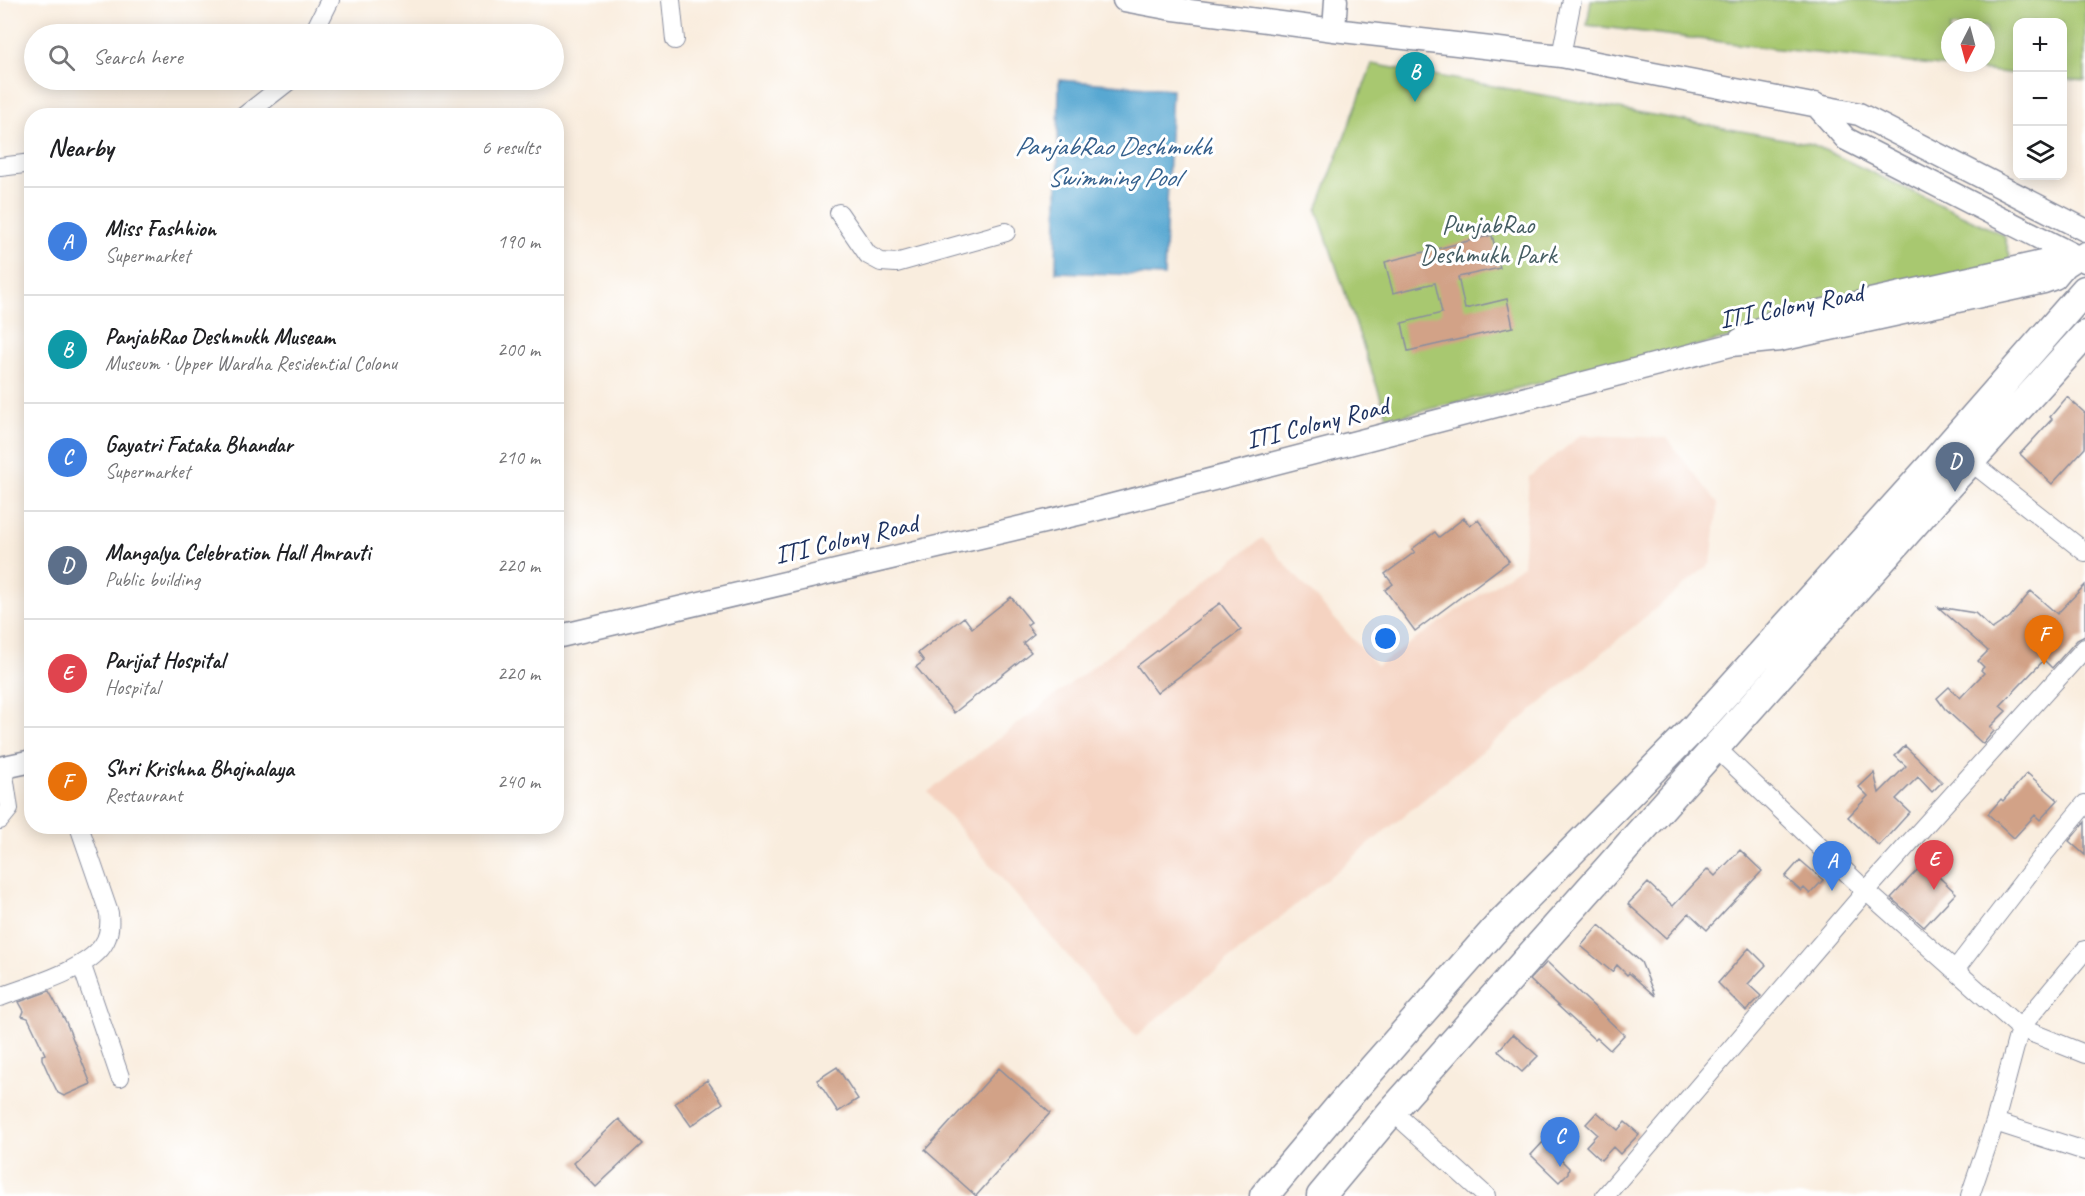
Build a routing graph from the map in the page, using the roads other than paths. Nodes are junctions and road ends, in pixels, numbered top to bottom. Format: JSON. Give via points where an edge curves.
{"nodes":[{"id":1,"x":330,"y":0,"type":"edge"},
{"id":2,"x":671,"y":0,"type":"edge"},
{"id":3,"x":1124,"y":0,"type":"edge"},
{"id":4,"x":1336,"y":0,"type":"edge"},
{"id":5,"x":1572,"y":0,"type":"edge"},
{"id":6,"x":1168,"y":4,"type":"edge"},
{"id":7,"x":318,"y":24,"type":"edge"},
{"id":8,"x":1334,"y":30,"type":"junction"},
{"id":9,"x":675,"y":40,"type":"dead end"},
{"id":10,"x":1561,"y":56,"type":"junction"},
{"id":11,"x":277,"y":90,"type":"edge"},
{"id":12,"x":1815,"y":104,"type":"junction"},
{"id":13,"x":253,"y":108,"type":"edge"},
{"id":14,"x":24,"y":164,"type":"edge"},
{"id":15,"x":0,"y":167,"type":"edge"},
{"id":16,"x":839,"y":213,"type":"dead end"},
{"id":17,"x":2085,"y":230,"type":"edge"},
{"id":18,"x":1005,"y":232,"type":"dead end"},
{"id":19,"x":2079,"y":259,"type":"edge"},
{"id":20,"x":2085,"y":290,"type":"edge"},
{"id":21,"x":2085,"y":335,"type":"edge"},
{"id":22,"x":1971,"y":462,"type":"junction"},
{"id":23,"x":1939,"y":476,"type":"junction"},
{"id":24,"x":2085,"y":552,"type":"edge"},
{"id":25,"x":564,"y":635,"type":"edge"},
{"id":26,"x":2085,"y":648,"type":"edge"},
{"id":27,"x":1716,"y":748,"type":"junction"},
{"id":28,"x":24,"y":763,"type":"edge"},
{"id":29,"x":2,"y":768,"type":"edge"},
{"id":30,"x":2085,"y":804,"type":"edge"},
{"id":31,"x":0,"y":820,"type":"edge"},
{"id":32,"x":82,"y":834,"type":"edge"},
{"id":33,"x":1866,"y":891,"type":"junction"},
{"id":34,"x":2085,"y":950,"type":"edge"},
{"id":35,"x":82,"y":966,"type":"junction"},
{"id":36,"x":1955,"y":970,"type":"junction"},
{"id":37,"x":0,"y":997,"type":"edge"},
{"id":38,"x":2020,"y":1028,"type":"junction"},
{"id":39,"x":2085,"y":1054,"type":"edge"},
{"id":40,"x":120,"y":1077,"type":"dead end"},
{"id":41,"x":1392,"y":1112,"type":"junction"},
{"id":42,"x":1995,"y":1122,"type":"junction"},
{"id":43,"x":2085,"y":1151,"type":"edge"},
{"id":44,"x":1264,"y":1196,"type":"edge"},
{"id":45,"x":1321,"y":1196,"type":"edge"},
{"id":46,"x":1486,"y":1196,"type":"edge"},
{"id":47,"x":1605,"y":1196,"type":"edge"},
{"id":48,"x":1970,"y":1196,"type":"edge"}],
"edges":[{"from":1,"to":7,"type":"street"},
{"from":2,"to":9,"type":"street"},
{"from":3,"to":6,"type":"street"},
{"from":4,"to":8,"type":"street"},
{"from":5,"to":10,"type":"street"},
{"from":6,"to":8,"type":"street"},
{"from":8,"to":10,"type":"street"},
{"from":10,"to":12,"type":"street"},
{"from":11,"to":13,"type":"street"},
{"from":12,"to":17,"type":"street","via":[[1859,114]]},
{"from":12,"to":19,"type":"street","via":[[1846,139]]},
{"from":14,"to":15,"type":"street"},
{"from":16,"to":18,"type":"street","via":[[868,255],[881,262],[896,262]]},
{"from":19,"to":25,"type":"street","name":"ITI Colony Road","via":[[2055,278],[2043,282],[1780,340],[1731,345],[1086,512]]},
{"from":20,"to":23,"type":"main road"},
{"from":21,"to":22,"type":"main road"},
{"from":22,"to":23,"type":"main road"},
{"from":22,"to":24,"type":"street"},
{"from":23,"to":27,"type":"main road"},
{"from":23,"to":44,"type":"main road","via":[[1498,926]]},
{"from":26,"to":33,"type":"street"},
{"from":27,"to":33,"type":"street"},
{"from":27,"to":41,"type":"main road"},
{"from":28,"to":29,"type":"street"},
{"from":29,"to":31,"type":"street","via":[[9,809]]},
{"from":30,"to":36,"type":"street"},
{"from":32,"to":35,"type":"street","via":[[110,926],[103,946]]},
{"from":33,"to":36,"type":"street"},
{"from":33,"to":47,"type":"street"},
{"from":34,"to":38,"type":"street"},
{"from":35,"to":37,"type":"street"},
{"from":35,"to":40,"type":"street"},
{"from":36,"to":38,"type":"street"},
{"from":38,"to":39,"type":"street"},
{"from":38,"to":42,"type":"street"},
{"from":41,"to":45,"type":"main road"},
{"from":41,"to":46,"type":"street"},
{"from":42,"to":43,"type":"street"},
{"from":42,"to":48,"type":"street"}]}
